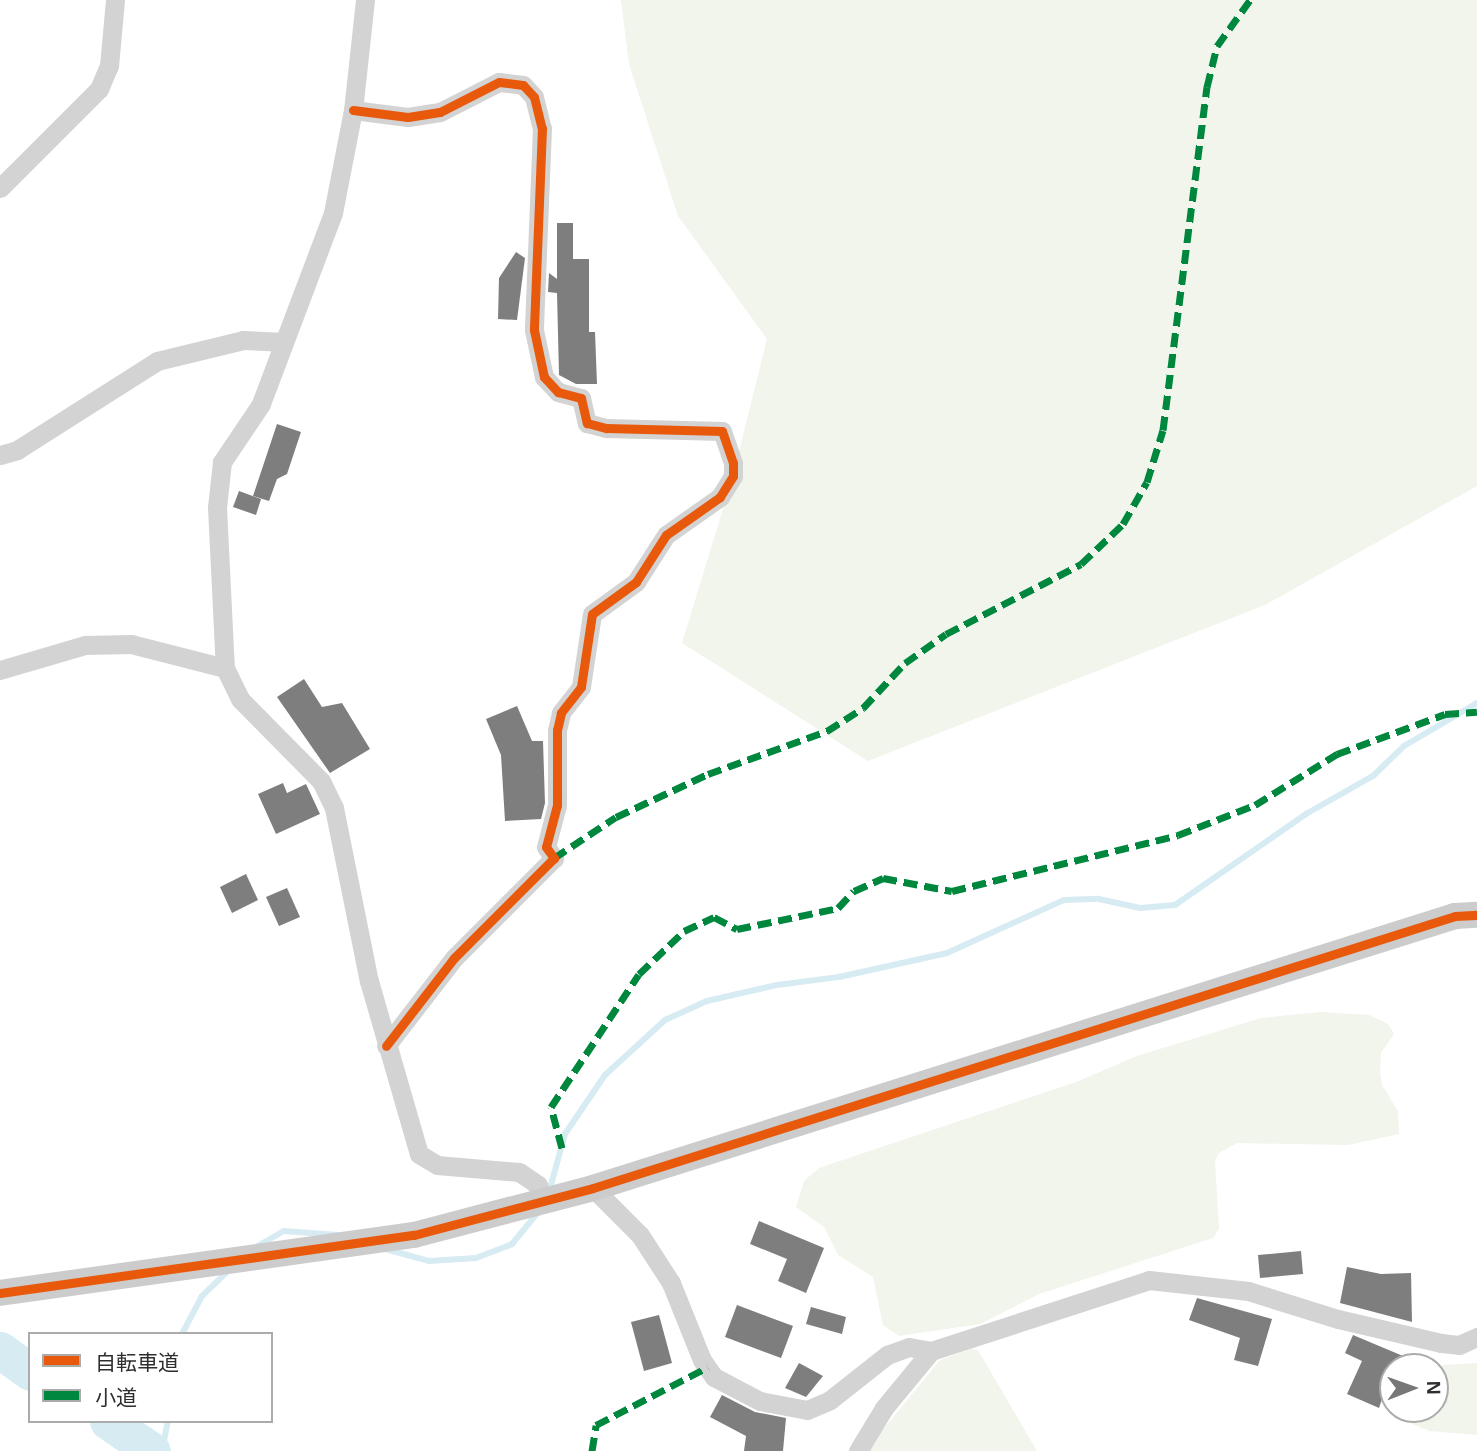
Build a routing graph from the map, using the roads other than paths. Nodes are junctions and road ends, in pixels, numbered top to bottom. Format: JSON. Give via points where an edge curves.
{"nodes":[{"id":1,"x":115,"y":0,"type":"edge"},
{"id":2,"x":365,"y":0,"type":"edge"},
{"id":3,"x":353,"y":110,"type":"junction"},
{"id":4,"x":0,"y":188,"type":"edge"},
{"id":5,"x":284,"y":342,"type":"junction"},
{"id":6,"x":0,"y":455,"type":"edge"},
{"id":7,"x":225,"y":668,"type":"junction"},
{"id":8,"x":0,"y":670,"type":"edge"},
{"id":9,"x":1477,"y":915,"type":"edge"},
{"id":10,"x":386,"y":1046,"type":"junction"},
{"id":11,"x":593,"y":1188,"type":"junction"},
{"id":12,"x":541,"y":1201,"type":"junction"},
{"id":13,"x":0,"y":1293,"type":"edge"},
{"id":14,"x":1477,"y":1337,"type":"edge"},
{"id":15,"x":931,"y":1351,"type":"junction"},
{"id":16,"x":858,"y":1451,"type":"edge"}],
"edges":[{"from":1,"to":4,"type":"street","via":[[109,66],[99,89]]},
{"from":2,"to":3,"type":"street"},
{"from":3,"to":5,"type":"street","via":[[333,213]]},
{"from":3,"to":10,"type":"street","via":[[408,117],[440,112],[499,82],[523,85],[534,97],[542,128],[534,330],[544,377],[558,391],[581,398],[587,423],[606,428],[722,431],[733,463],[733,476],[720,497],[666,535],[636,582],[592,614],[580,687],[561,713],[557,730],[557,805],[546,847],[554,858],[454,958]]},
{"from":5,"to":6,"type":"street","via":[[243,340],[157,361],[17,450]]},
{"from":5,"to":7,"type":"street","via":[[261,404],[222,462],[217,507]]},
{"from":7,"to":8,"type":"street","via":[[131,644],[85,645]]},
{"from":7,"to":10,"type":"street","via":[[240,699],[321,781],[334,808]]},
{"from":9,"to":11,"type":"street","via":[[1455,916]]},
{"from":10,"to":12,"type":"street","via":[[419,1154],[437,1166],[519,1172],[538,1185]]},
{"from":11,"to":12,"type":"street"},
{"from":11,"to":15,"type":"street","via":[[640,1235],[671,1283],[702,1360],[714,1377],[733,1389],[760,1401],[807,1410],[830,1400],[887,1355],[909,1347]]},
{"from":12,"to":13,"type":"street","via":[[414,1235]]},
{"from":14,"to":15,"type":"street","via":[[1459,1345],[1441,1343],[1338,1319],[1248,1291],[1149,1280]]},
{"from":15,"to":16,"type":"street","via":[[884,1408]]}]}
